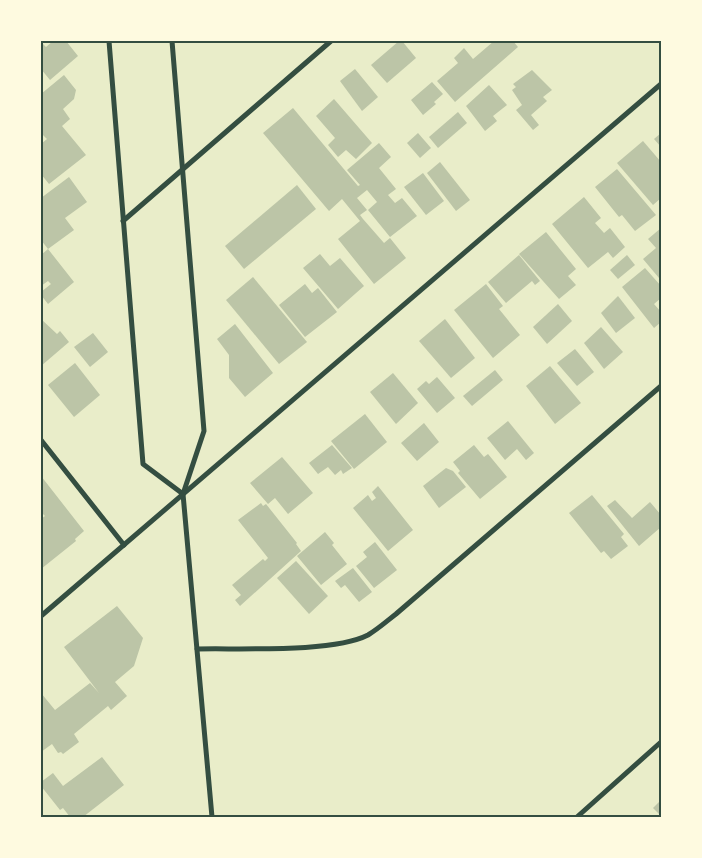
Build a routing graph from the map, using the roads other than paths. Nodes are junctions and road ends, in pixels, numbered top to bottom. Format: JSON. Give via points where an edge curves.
{"nodes":[{"id":1,"x":109,"y":41,"type":"edge"},
{"id":2,"x":172,"y":41,"type":"edge"},
{"id":3,"x":331,"y":41,"type":"edge"},
{"id":4,"x":661,"y":84,"type":"edge"},
{"id":5,"x":182,"y":169,"type":"junction"},
{"id":6,"x":123,"y":221,"type":"junction"},
{"id":7,"x":661,"y":386,"type":"edge"},
{"id":8,"x":41,"y":440,"type":"edge"},
{"id":9,"x":183,"y":494,"type":"junction"},
{"id":10,"x":124,"y":545,"type":"junction"},
{"id":11,"x":41,"y":616,"type":"edge"},
{"id":12,"x":197,"y":650,"type":"junction"},
{"id":13,"x":661,"y":742,"type":"edge"},
{"id":14,"x":212,"y":817,"type":"edge"},
{"id":15,"x":577,"y":817,"type":"edge"}],
"edges":[{"from":1,"to":6,"type":"street"},
{"from":2,"to":5,"type":"street"},
{"from":3,"to":5,"type":"street"},
{"from":4,"to":9,"type":"street"},
{"from":5,"to":6,"type":"street"},
{"from":5,"to":9,"type":"street","via":[[204,431]]},
{"from":6,"to":9,"type":"street","via":[[143,464]]},
{"from":7,"to":12,"type":"street","via":[[396,614],[368,634],[348,642],[323,646]]},
{"from":8,"to":10,"type":"street"},
{"from":9,"to":10,"type":"street"},
{"from":9,"to":12,"type":"street"},
{"from":10,"to":11,"type":"street"},
{"from":12,"to":14,"type":"street"},
{"from":13,"to":15,"type":"street"}]}
